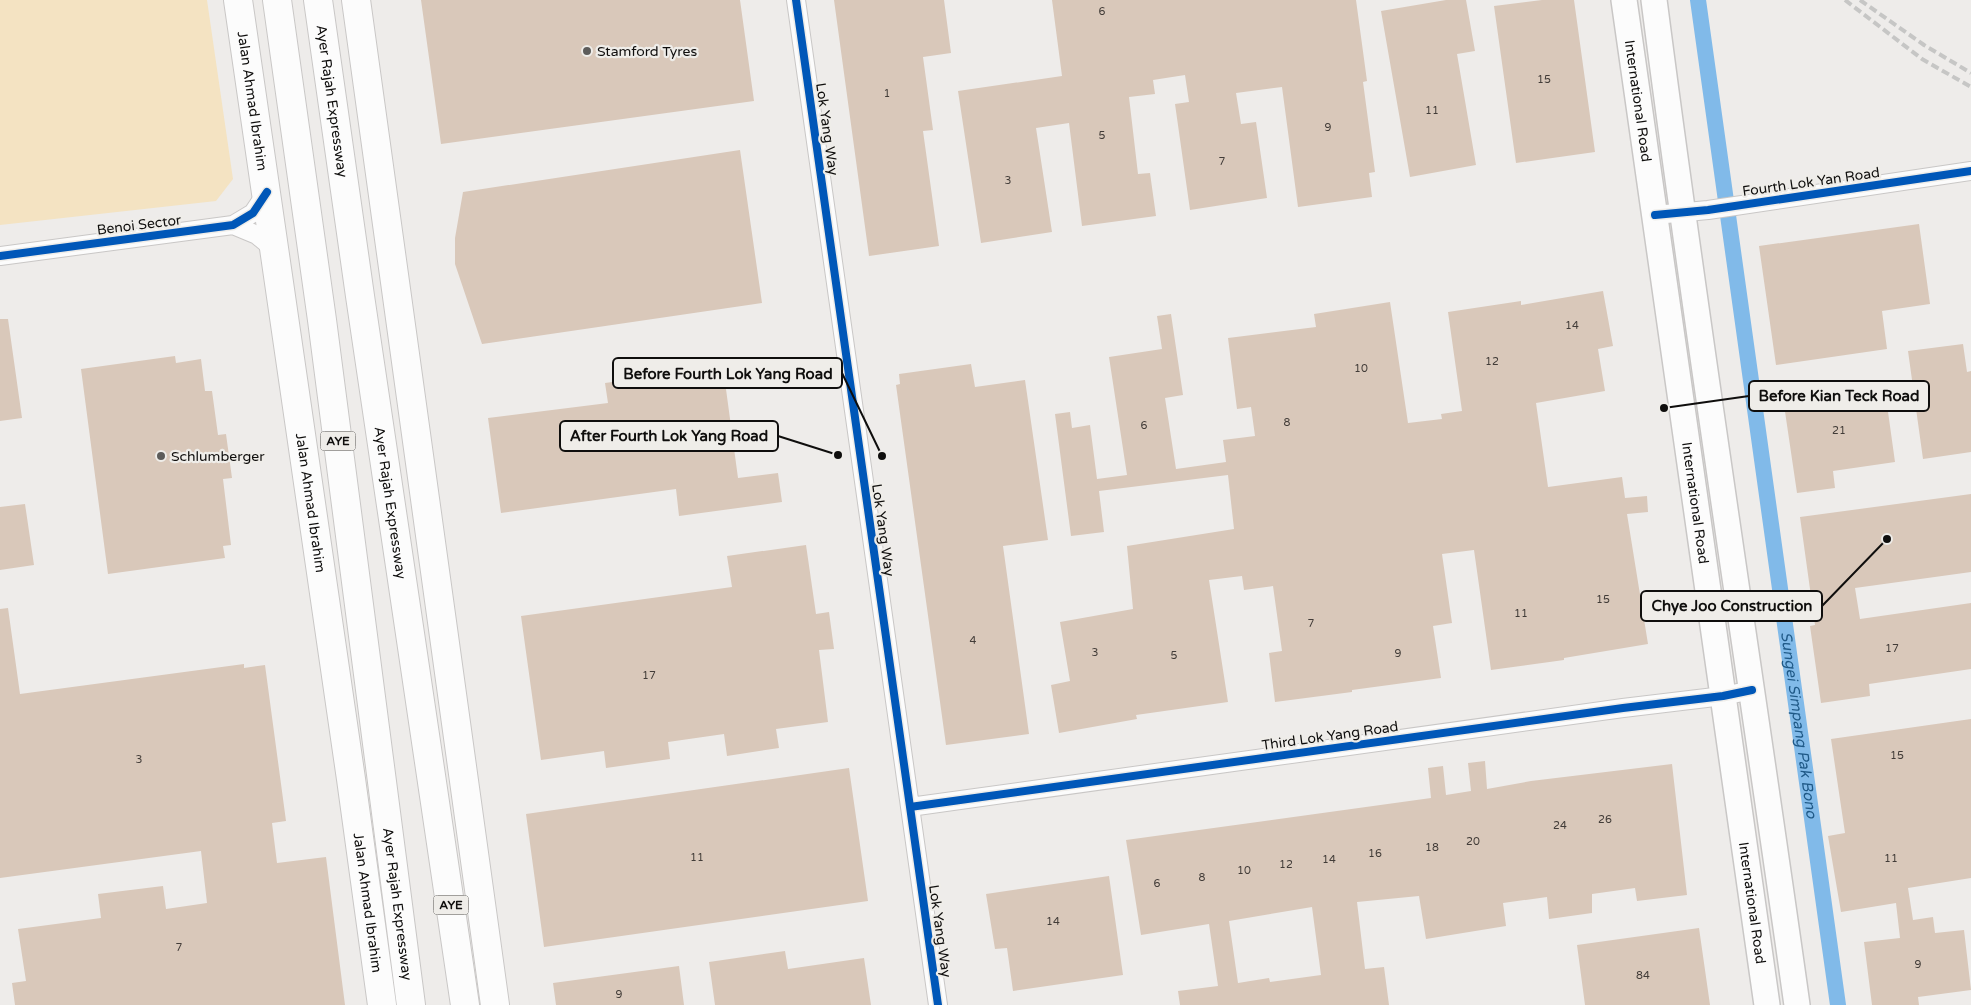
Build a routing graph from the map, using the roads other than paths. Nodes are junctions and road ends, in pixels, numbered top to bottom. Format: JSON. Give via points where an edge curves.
{"nodes":[{"id":1,"x":238,"y":0,"type":"edge"},
{"id":2,"x":277,"y":0,"type":"edge"},
{"id":3,"x":318,"y":0,"type":"edge"},
{"id":4,"x":356,"y":0,"type":"edge"},
{"id":5,"x":796,"y":0,"type":"edge"},
{"id":6,"x":1624,"y":0,"type":"edge"},
{"id":7,"x":1654,"y":0,"type":"edge"},
{"id":8,"x":1971,"y":171,"type":"edge"},
{"id":9,"x":267,"y":192,"type":"junction"},
{"id":10,"x":1681,"y":212,"type":"junction"},
{"id":11,"x":1655,"y":215,"type":"junction"},
{"id":12,"x":233,"y":226,"type":"junction"},
{"id":13,"x":274,"y":250,"type":"junction"},
{"id":14,"x":0,"y":256,"type":"edge"},
{"id":15,"x":1752,"y":690,"type":"junction"},
{"id":16,"x":1723,"y":696,"type":"junction"},
{"id":17,"x":910,"y":807,"type":"junction"},
{"id":18,"x":466,"y":1003,"type":"edge"},
{"id":19,"x":382,"y":1005,"type":"edge"},
{"id":20,"x":411,"y":1005,"type":"edge"},
{"id":21,"x":495,"y":1005,"type":"edge"},
{"id":22,"x":938,"y":1005,"type":"edge"},
{"id":23,"x":1767,"y":1005,"type":"edge"},
{"id":24,"x":1797,"y":1005,"type":"edge"}],
"edges":[{"from":1,"to":9,"type":"main road","name":"Jalan Ahmad Ibrahim"},
{"from":2,"to":20,"type":"main road","name":"Ayer Rajah Expressway","number":"AYE"},
{"from":3,"to":18,"type":"main road","name":"Ayer Rajah Expressway","number":"AYE"},
{"from":4,"to":21,"type":"main road"},
{"from":5,"to":17,"type":"street","name":"Lok Yang Way"},
{"from":6,"to":11,"type":"main road","name":"International Road"},
{"from":7,"to":10,"type":"main road","name":"International Road"},
{"from":8,"to":10,"type":"street","name":"Fourth Lok Yan Road"},
{"from":9,"to":12,"type":"street","name":"Benoi Sector","via":[[253,213]]},
{"from":9,"to":13,"type":"main road","name":"Jalan Ahmad Ibrahim"},
{"from":10,"to":11,"type":"street","name":"Fourth Lok Yan Road"},
{"from":10,"to":15,"type":"main road","name":"International Road"},
{"from":11,"to":16,"type":"main road","name":"International Road"},
{"from":12,"to":13,"type":"street","name":"Benoi Sector","via":[[257,235]]},
{"from":12,"to":14,"type":"street","name":"Benoi Sector"},
{"from":13,"to":19,"type":"main road","name":"Jalan Ahmad Ibrahim"},
{"from":15,"to":16,"type":"street","name":"Third Lok Yang Road"},
{"from":15,"to":24,"type":"main road","name":"International Road"},
{"from":16,"to":17,"type":"street","name":"Third Lok Yang Road"},
{"from":16,"to":23,"type":"main road","name":"International Road"},
{"from":17,"to":22,"type":"street","name":"Lok Yang Way"}]}
